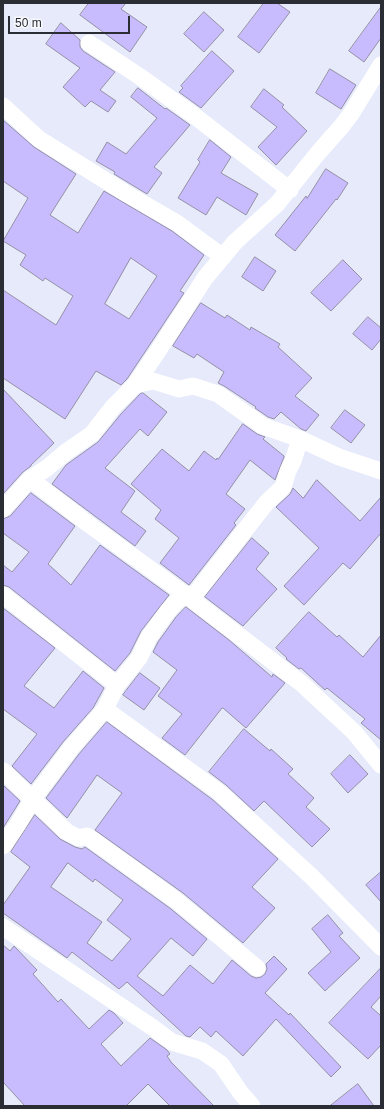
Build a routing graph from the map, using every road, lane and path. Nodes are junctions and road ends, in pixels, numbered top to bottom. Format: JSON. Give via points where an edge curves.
{"nodes":[{"id":1,"x":89,"y":43,"type":"dead end"},
{"id":2,"x":381,"y":65,"type":"edge"},
{"id":3,"x":3,"y":106,"type":"edge"},
{"id":4,"x":290,"y":190,"type":"junction"},
{"id":5,"x":223,"y":257,"type":"junction"},
{"id":6,"x":135,"y":385,"type":"junction"},
{"id":7,"x":300,"y":440,"type":"junction"},
{"id":8,"x":381,"y":471,"type":"edge"},
{"id":9,"x":30,"y":479,"type":"junction"},
{"id":10,"x":3,"y":508,"type":"edge"},
{"id":11,"x":3,"y":595,"type":"edge"},
{"id":12,"x":186,"y":596,"type":"junction"},
{"id":13,"x":117,"y":685,"type":"junction"},
{"id":14,"x":105,"y":709,"type":"junction"},
{"id":15,"x":381,"y":765,"type":"edge"},
{"id":16,"x":3,"y":771,"type":"edge"},
{"id":17,"x":32,"y":800,"type":"junction"},
{"id":18,"x":3,"y":846,"type":"edge"},
{"id":19,"x":3,"y":927,"type":"edge"},
{"id":20,"x":381,"y":947,"type":"edge"},
{"id":21,"x":257,"y":968,"type":"dead end"},
{"id":22,"x":252,"y":1106,"type":"edge"}],
"edges":[{"from":1,"to":4,"type":"street","via":[[196,117]]},
{"from":2,"to":4,"type":"street","via":[[351,114]]},
{"from":3,"to":5,"type":"street","via":[[40,139],[177,224]]},
{"from":4,"to":5,"type":"street","via":[[235,242]]},
{"from":5,"to":6,"type":"street","via":[[204,278]]},
{"from":6,"to":7,"type":"street","via":[[153,381],[179,389],[193,386],[218,394],[262,426]]},
{"from":6,"to":9,"type":"street","via":[[113,407],[92,434]]},
{"from":7,"to":8,"type":"street"},
{"from":7,"to":12,"type":"street","via":[[283,487],[267,502],[195,594]]},
{"from":9,"to":10,"type":"street"},
{"from":9,"to":12,"type":"street"},
{"from":11,"to":13,"type":"street"},
{"from":12,"to":13,"type":"street","via":[[168,611],[149,637],[139,658]]},
{"from":12,"to":15,"type":"street","via":[[302,683],[354,732]]},
{"from":13,"to":14,"type":"street"},
{"from":14,"to":17,"type":"street","via":[[71,748]]},
{"from":14,"to":20,"type":"street","via":[[219,792],[311,876]]},
{"from":16,"to":17,"type":"street"},
{"from":17,"to":18,"type":"street"},
{"from":17,"to":21,"type":"street","via":[[67,832],[79,838],[87,836],[177,901]]},
{"from":19,"to":22,"type":"street","via":[[172,1042],[211,1056],[221,1064]]}]}
